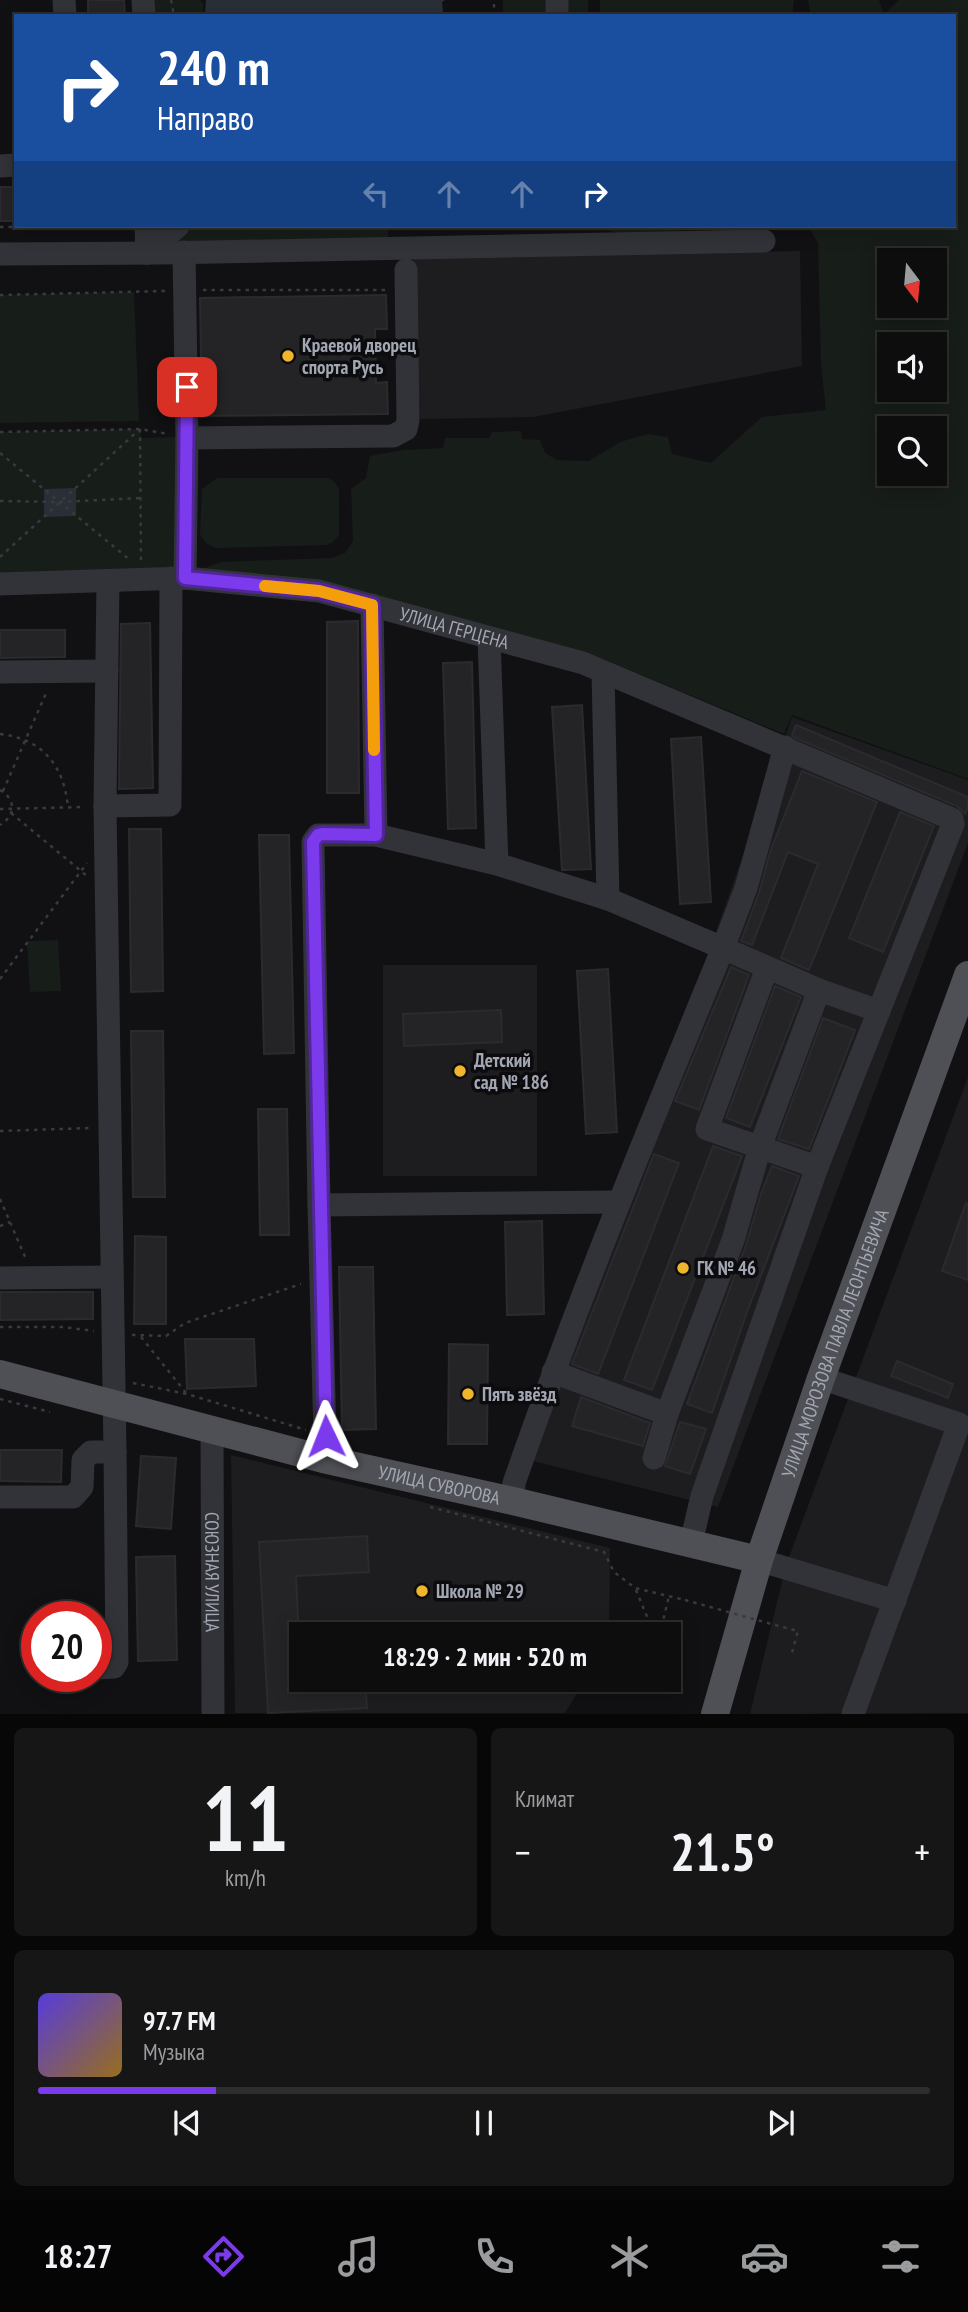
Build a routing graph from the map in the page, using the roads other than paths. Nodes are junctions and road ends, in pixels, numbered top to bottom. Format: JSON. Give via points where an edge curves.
{"nodes":[{"id":1,"x":146,"y":228,"type":"edge"},
{"id":2,"x":176,"y":228,"type":"edge"},
{"id":3,"x":557,"y":235,"type":"edge"},
{"id":4,"x":764,"y":241,"type":"dead end"},
{"id":5,"x":184,"y":252,"type":"junction"},
{"id":6,"x":147,"y":253,"type":"junction"},
{"id":7,"x":0,"y":254,"type":"edge"},
{"id":8,"x":406,"y":271,"type":"dead end"},
{"id":9,"x":187,"y":438,"type":"junction"},
{"id":10,"x":178,"y":578,"type":"junction"},
{"id":11,"x":108,"y":581,"type":"junction"},
{"id":12,"x":0,"y":584,"type":"edge"},
{"id":13,"x":372,"y":605,"type":"junction"},
{"id":14,"x":489,"y":638,"type":"junction"},
{"id":15,"x":107,"y":671,"type":"junction"},
{"id":16,"x":603,"y":671,"type":"junction"},
{"id":17,"x":0,"y":672,"type":"edge"},
{"id":18,"x":776,"y":743,"type":"junction"},
{"id":19,"x":105,"y":806,"type":"junction"},
{"id":20,"x":376,"y":835,"type":"junction"},
{"id":21,"x":497,"y":864,"type":"junction"},
{"id":22,"x":608,"y":899,"type":"junction"},
{"id":23,"x":723,"y":948,"type":"junction"},
{"id":24,"x":767,"y":968,"type":"junction"},
{"id":25,"x":968,"y":975,"type":"edge"},
{"id":26,"x":819,"y":990,"type":"junction"},
{"id":27,"x":880,"y":1011,"type":"junction"},
{"id":28,"x":760,"y":1147,"type":"junction"},
{"id":29,"x":817,"y":1167,"type":"junction"},
{"id":30,"x":618,"y":1202,"type":"junction"},
{"id":31,"x":319,"y":1205,"type":"junction"},
{"id":32,"x":111,"y":1277,"type":"junction"},
{"id":33,"x":0,"y":1278,"type":"edge"},
{"id":34,"x":553,"y":1372,"type":"junction"},
{"id":35,"x":0,"y":1374,"type":"edge"},
{"id":36,"x":821,"y":1378,"type":"junction"},
{"id":37,"x":113,"y":1392,"type":"junction"},
{"id":38,"x":667,"y":1414,"type":"junction"},
{"id":39,"x":964,"y":1421,"type":"edge"},
{"id":40,"x":212,"y":1430,"type":"junction"},
{"id":41,"x":324,"y":1448,"type":"junction"},
{"id":42,"x":115,"y":1452,"type":"junction"},
{"id":43,"x":654,"y":1458,"type":"dead end"},
{"id":44,"x":0,"y":1497,"type":"edge"},
{"id":45,"x":513,"y":1501,"type":"junction"},
{"id":46,"x":691,"y":1543,"type":"junction"},
{"id":47,"x":759,"y":1560,"type":"junction"},
{"id":48,"x":895,"y":1601,"type":"junction"},
{"id":49,"x":112,"y":1667,"type":"edge"},
{"id":50,"x":213,"y":1713,"type":"edge"},
{"id":51,"x":715,"y":1713,"type":"edge"},
{"id":52,"x":853,"y":1713,"type":"edge"}],
"edges":[{"from":1,"to":6,"type":"street"},
{"from":2,"to":6,"type":"street"},
{"from":3,"to":4,"type":"street"},
{"from":3,"to":5,"type":"street"},
{"from":5,"to":6,"type":"street"},
{"from":5,"to":9,"type":"street"},
{"from":6,"to":7,"type":"street"},
{"from":8,"to":9,"type":"street","via":[[405,429],[393,436]]},
{"from":9,"to":10,"type":"street"},
{"from":10,"to":11,"type":"street","name":"УЛИЦА ГЕРЦЕНА"},
{"from":10,"to":13,"type":"street","name":"УЛИЦА ГЕРЦЕНА","via":[[319,591]]},
{"from":10,"to":19,"type":"street","via":[[170,806]]},
{"from":11,"to":12,"type":"street","name":"УЛИЦА ГЕРЦЕНА"},
{"from":11,"to":15,"type":"street"},
{"from":13,"to":14,"type":"street","name":"УЛИЦА ГЕРЦЕНА"},
{"from":13,"to":20,"type":"street"},
{"from":14,"to":16,"type":"street","name":"УЛИЦА ГЕРЦЕНА"},
{"from":14,"to":21,"type":"street"},
{"from":15,"to":17,"type":"street"},
{"from":15,"to":19,"type":"street"},
{"from":16,"to":18,"type":"street","name":"УЛИЦА ГЕРЦЕНА"},
{"from":16,"to":22,"type":"street"},
{"from":18,"to":23,"type":"street","via":[[746,888]]},
{"from":18,"to":27,"type":"street","name":"УЛИЦА ГЕРЦЕНА","via":[[953,822]]},
{"from":19,"to":32,"type":"street"},
{"from":20,"to":21,"type":"street"},
{"from":20,"to":31,"type":"street","via":[[322,834],[313,842]]},
{"from":21,"to":22,"type":"street"},
{"from":22,"to":23,"type":"street"},
{"from":23,"to":24,"type":"street"},
{"from":23,"to":30,"type":"street"},
{"from":24,"to":26,"type":"street"},
{"from":24,"to":28,"type":"street","via":[[707,1129]]},
{"from":25,"to":36,"type":"main road","name":"УЛИЦА МОРОЗОВА ПАВЛА ЛЕОНТЬЕВИЧА"},
{"from":26,"to":27,"type":"street"},
{"from":26,"to":28,"type":"street"},
{"from":27,"to":29,"type":"street"},
{"from":28,"to":29,"type":"street"},
{"from":28,"to":38,"type":"street","via":[[733,1240]]},
{"from":29,"to":46,"type":"street","via":[[702,1496]]},
{"from":30,"to":31,"type":"street"},
{"from":30,"to":34,"type":"street"},
{"from":31,"to":41,"type":"street"},
{"from":32,"to":33,"type":"street"},
{"from":32,"to":37,"type":"street"},
{"from":34,"to":38,"type":"street"},
{"from":34,"to":45,"type":"street","via":[[514,1483]]},
{"from":35,"to":37,"type":"main road","name":"УЛИЦА СУВОРОВА"},
{"from":36,"to":39,"type":"street"},
{"from":36,"to":47,"type":"main road","name":"УЛИЦА МОРОЗОВА ПАВЛА ЛЕОНТЬЕВИЧА"},
{"from":37,"to":40,"type":"main road","name":"УЛИЦА СУВОРОВА"},
{"from":37,"to":42,"type":"street"},
{"from":38,"to":43,"type":"street"},
{"from":39,"to":48,"type":"street"},
{"from":40,"to":41,"type":"main road","name":"УЛИЦА СУВОРОВА"},
{"from":40,"to":50,"type":"street","name":"СОЮЗНАЯ УЛИЦА"},
{"from":41,"to":45,"type":"main road","name":"УЛИЦА СУВОРОВА"},
{"from":42,"to":44,"type":"street","via":[[91,1452],[83,1460],[82,1487],[73,1497]]},
{"from":42,"to":49,"type":"street","via":[[117,1662]]},
{"from":45,"to":46,"type":"main road","name":"УЛИЦА СУВОРОВА"},
{"from":46,"to":47,"type":"main road","name":"УЛИЦА СУВОРОВА"},
{"from":47,"to":48,"type":"street"},
{"from":47,"to":51,"type":"main road","name":"УЛИЦА МОРОЗОВА ПАВЛА ЛЕОНТЬЕВИЧА"},
{"from":48,"to":52,"type":"street"}]}
